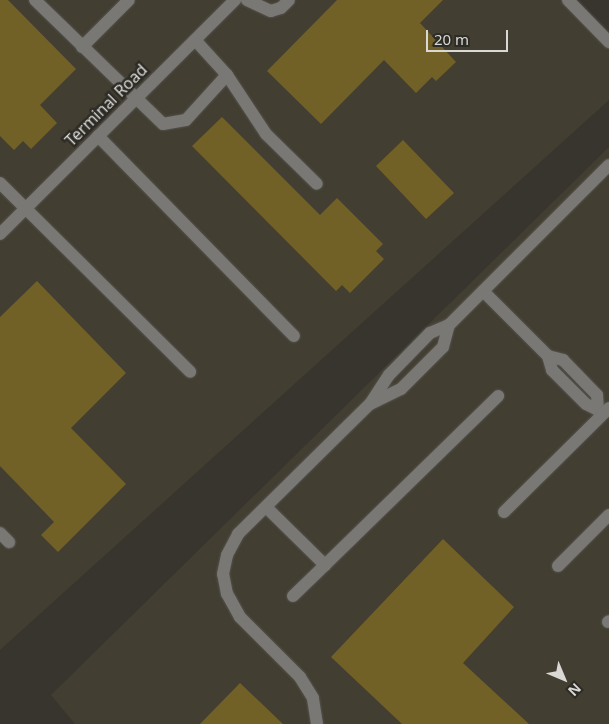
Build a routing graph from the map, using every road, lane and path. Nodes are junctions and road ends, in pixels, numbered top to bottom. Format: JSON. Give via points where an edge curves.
{"nodes":[{"id":1,"x":35,"y":0,"type":"edge"},
{"id":2,"x":129,"y":0,"type":"edge"},
{"id":3,"x":235,"y":0,"type":"edge"},
{"id":4,"x":247,"y":0,"type":"edge"},
{"id":5,"x":289,"y":0,"type":"edge"},
{"id":6,"x":568,"y":0,"type":"edge"},
{"id":7,"x":195,"y":40,"type":"junction"},
{"id":8,"x":609,"y":42,"type":"edge"},
{"id":9,"x":82,"y":47,"type":"junction"},
{"id":10,"x":227,"y":75,"type":"junction"},
{"id":11,"x":136,"y":99,"type":"junction"},
{"id":12,"x":98,"y":136,"type":"junction"},
{"id":13,"x":609,"y":165,"type":"edge"},
{"id":14,"x":0,"y":183,"type":"edge"},
{"id":15,"x":317,"y":184,"type":"dead end"},
{"id":16,"x":26,"y":208,"type":"junction"},
{"id":17,"x":0,"y":234,"type":"edge"},
{"id":18,"x":483,"y":291,"type":"junction"},
{"id":19,"x":449,"y":325,"type":"junction"},
{"id":20,"x":294,"y":336,"type":"dead end"},
{"id":21,"x":190,"y":372,"type":"dead end"},
{"id":22,"x":498,"y":396,"type":"dead end"},
{"id":23,"x":370,"y":404,"type":"junction"},
{"id":24,"x":605,"y":412,"type":"edge"},
{"id":25,"x":266,"y":507,"type":"junction"},
{"id":26,"x":504,"y":512,"type":"dead end"},
{"id":27,"x":609,"y":515,"type":"edge"},
{"id":28,"x":325,"y":565,"type":"junction"},
{"id":29,"x":558,"y":566,"type":"dead end"},
{"id":30,"x":293,"y":596,"type":"dead end"},
{"id":31,"x":317,"y":724,"type":"edge"}],
"edges":[{"from":1,"to":9,"type":"street"},
{"from":2,"to":9,"type":"street"},
{"from":3,"to":7,"type":"street","name":"Terminal Road"},
{"from":4,"to":5,"type":"street","via":[[271,11],[281,8]]},
{"from":6,"to":8,"type":"street"},
{"from":7,"to":10,"type":"street"},
{"from":7,"to":11,"type":"street","name":"Terminal Road"},
{"from":9,"to":11,"type":"street"},
{"from":10,"to":11,"type":"street","via":[[186,120],[163,124]]},
{"from":10,"to":15,"type":"street","via":[[266,134]]},
{"from":11,"to":12,"type":"street","name":"Terminal Road"},
{"from":12,"to":16,"type":"street","name":"Terminal Road"},
{"from":12,"to":20,"type":"street"},
{"from":13,"to":18,"type":"street"},
{"from":14,"to":16,"type":"street"},
{"from":16,"to":17,"type":"street","name":"Terminal Road"},
{"from":16,"to":21,"type":"street"},
{"from":18,"to":19,"type":"street"},
{"from":18,"to":24,"type":"street","via":[[548,356],[552,370],[586,404]]},
{"from":19,"to":23,"type":"street","via":[[430,333],[389,375]]},
{"from":19,"to":23,"type":"street","via":[[443,347],[401,389]]},
{"from":22,"to":28,"type":"street"},
{"from":23,"to":25,"type":"street"},
{"from":24,"to":26,"type":"street"},
{"from":25,"to":28,"type":"street"},
{"from":25,"to":31,"type":"street","via":[[238,534],[227,555],[223,574],[227,594],[240,617],[300,677],[313,698]]},
{"from":27,"to":29,"type":"street"},
{"from":28,"to":30,"type":"street"}]}
